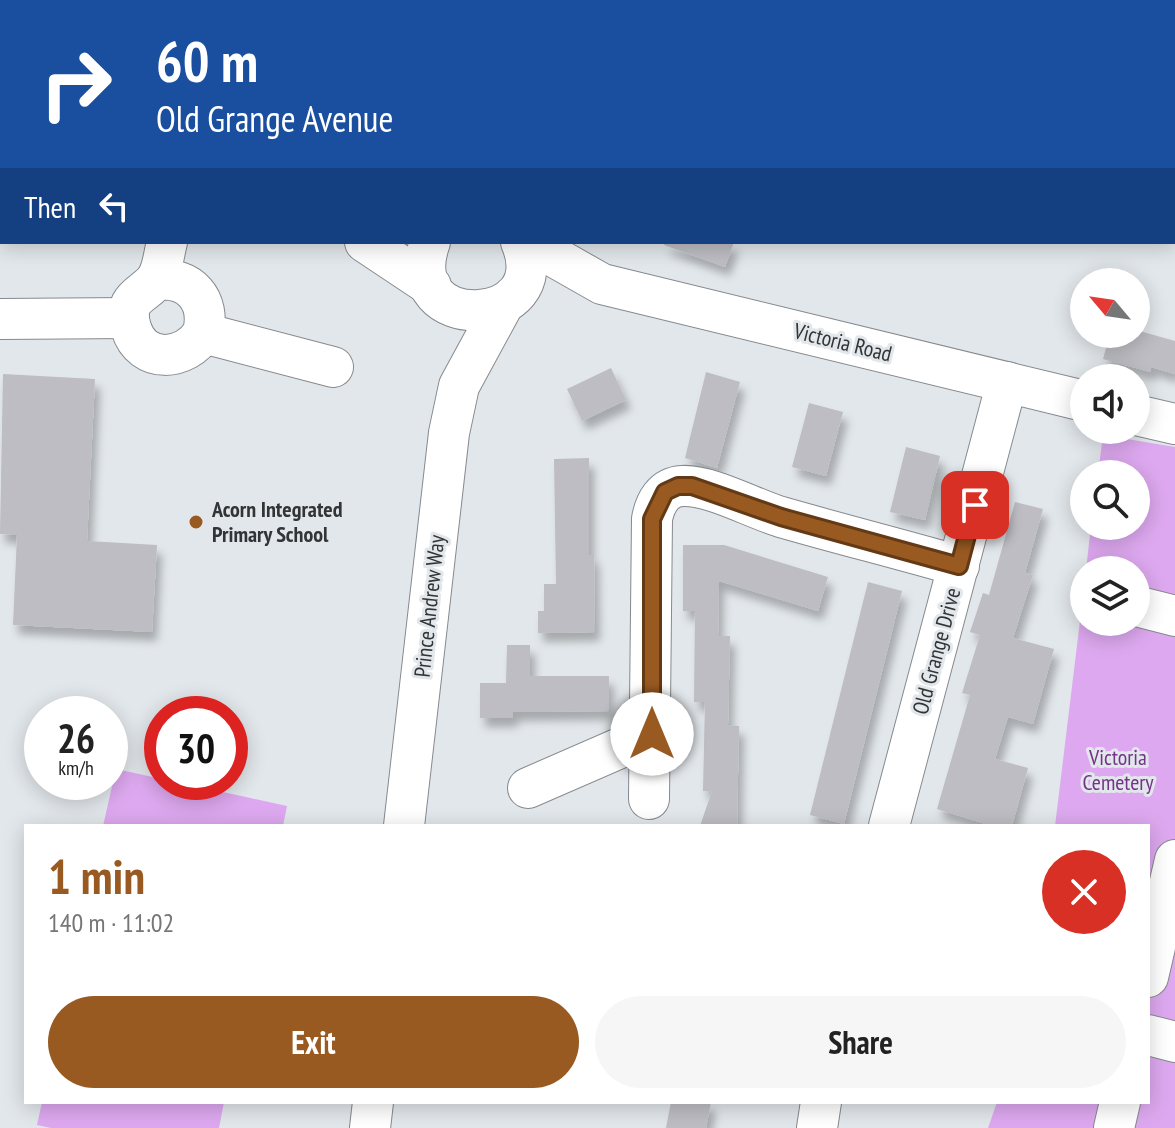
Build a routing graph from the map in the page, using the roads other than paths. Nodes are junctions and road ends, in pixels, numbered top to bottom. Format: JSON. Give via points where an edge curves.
{"nodes":[{"id":1,"x":166,"y":244,"type":"edge"},
{"id":2,"x":368,"y":244,"type":"edge"},
{"id":3,"x":430,"y":244,"type":"edge"},
{"id":4,"x":521,"y":244,"type":"edge"},
{"id":5,"x":532,"y":244,"type":"edge"},
{"id":6,"x":156,"y":280,"type":"junction"},
{"id":7,"x":602,"y":284,"type":"junction"},
{"id":8,"x":437,"y":293,"type":"junction"},
{"id":9,"x":509,"y":300,"type":"junction"},
{"id":10,"x":129,"y":318,"type":"junction"},
{"id":11,"x":0,"y":319,"type":"edge"},
{"id":12,"x":203,"y":333,"type":"junction"},
{"id":13,"x":333,"y":367,"type":"dead end"},
{"id":14,"x":1007,"y":382,"type":"junction"},
{"id":15,"x":459,"y":386,"type":"junction"},
{"id":16,"x":1070,"y":398,"type":"edge"},
{"id":17,"x":1150,"y":418,"type":"edge"},
{"id":18,"x":1175,"y":424,"type":"edge"},
{"id":19,"x":959,"y":566,"type":"junction"},
{"id":20,"x":1150,"y":610,"type":"edge"},
{"id":21,"x":1175,"y":616,"type":"edge"},
{"id":22,"x":652,"y":734,"type":"junction"},
{"id":23,"x":528,"y":788,"type":"dead end"},
{"id":24,"x":649,"y":799,"type":"dead end"},
{"id":25,"x":404,"y":824,"type":"edge"},
{"id":26,"x":890,"y":824,"type":"edge"},
{"id":27,"x":1175,"y":860,"type":"edge"},
{"id":28,"x":1150,"y":968,"type":"edge"},
{"id":29,"x":1150,"y":1036,"type":"edge"},
{"id":30,"x":1175,"y":1042,"type":"edge"},
{"id":31,"x":373,"y":1104,"type":"edge"},
{"id":32,"x":821,"y":1104,"type":"edge"},
{"id":33,"x":1120,"y":1104,"type":"edge"},
{"id":34,"x":370,"y":1128,"type":"edge"},
{"id":35,"x":817,"y":1128,"type":"edge"},
{"id":36,"x":1114,"y":1128,"type":"edge"}],
"edges":[{"from":1,"to":6,"type":"street"},
{"from":2,"to":8,"type":"street","name":"Victoria Road"},
{"from":3,"to":8,"type":"street","name":"Prince Andrew Way","via":[[426,270]]},
{"from":4,"to":9,"type":"street","name":"Prince Andrew Way","via":[[526,266]]},
{"from":5,"to":7,"type":"street","name":"Victoria Road"},
{"from":6,"to":10,"type":"street","via":[[136,295]]},
{"from":6,"to":12,"type":"street","via":[[181,281],[200,297],[205,308]]},
{"from":7,"to":9,"type":"street","name":"Victoria Road"},
{"from":7,"to":14,"type":"street","name":"Victoria Road"},
{"from":8,"to":9,"type":"street","name":"Victoria Road","via":[[456,309],[473,313]]},
{"from":8,"to":15,"type":"street","name":"Prince Andrew Way"},
{"from":9,"to":15,"type":"street","name":"Prince Andrew Way"},
{"from":10,"to":11,"type":"street"},
{"from":10,"to":12,"type":"street","via":[[142,346],[160,355],[181,353]]},
{"from":12,"to":13,"type":"street"},
{"from":14,"to":16,"type":"street","name":"Victoria Road"},
{"from":14,"to":19,"type":"street","name":"Old Grange Drive"},
{"from":15,"to":25,"type":"street","name":"Prince Andrew Way","via":[[449,433]]},
{"from":17,"to":18,"type":"street"},
{"from":19,"to":22,"type":"street","via":[[781,517],[692,486],[668,490],[652,519]]},
{"from":19,"to":26,"type":"street","name":"Old Grange Drive"},
{"from":20,"to":21,"type":"street"},
{"from":22,"to":23,"type":"street"},
{"from":22,"to":24,"type":"street"},
{"from":27,"to":28,"type":"street"},
{"from":29,"to":30,"type":"street"},
{"from":31,"to":34,"type":"street"},
{"from":32,"to":35,"type":"street"},
{"from":33,"to":36,"type":"street"}]}
